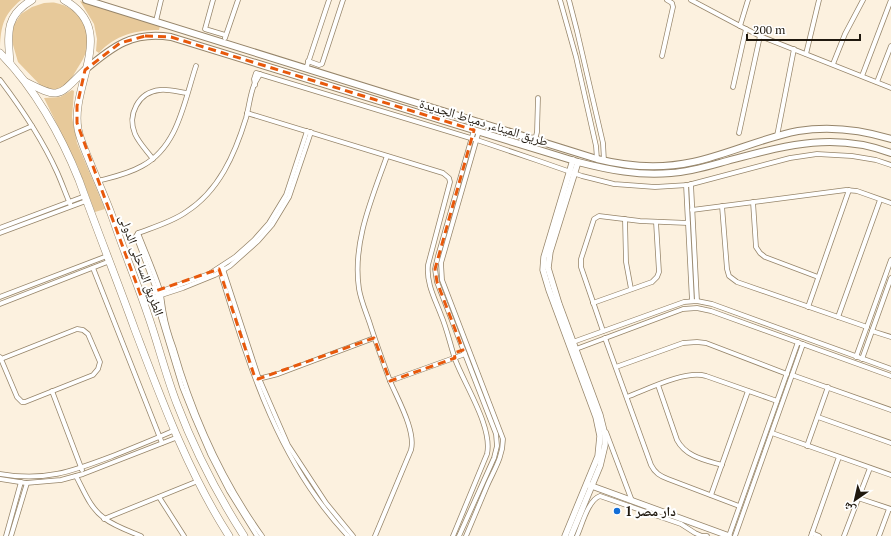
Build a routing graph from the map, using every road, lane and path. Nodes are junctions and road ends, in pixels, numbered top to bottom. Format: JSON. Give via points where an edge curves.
{"nodes":[{"id":1,"x":32,"y":0,"type":"edge"},
{"id":2,"x":64,"y":0,"type":"edge"},
{"id":3,"x":86,"y":0,"type":"edge"},
{"id":4,"x":161,"y":0,"type":"edge"},
{"id":5,"x":213,"y":0,"type":"edge"},
{"id":6,"x":238,"y":0,"type":"edge"},
{"id":7,"x":329,"y":0,"type":"edge"},
{"id":8,"x":343,"y":0,"type":"edge"},
{"id":9,"x":560,"y":0,"type":"edge"},
{"id":10,"x":569,"y":0,"type":"edge"},
{"id":11,"x":667,"y":0,"type":"edge"},
{"id":12,"x":691,"y":0,"type":"edge"},
{"id":13,"x":748,"y":0,"type":"edge"},
{"id":14,"x":819,"y":0,"type":"edge"},
{"id":15,"x":863,"y":0,"type":"edge"},
{"id":16,"x":891,"y":0,"type":"edge"},
{"id":17,"x":156,"y":21,"type":"junction"},
{"id":18,"x":740,"y":26,"type":"junction"},
{"id":19,"x":746,"y":29,"type":"junction"},
{"id":20,"x":226,"y":35,"type":"junction"},
{"id":21,"x":760,"y":36,"type":"junction"},
{"id":22,"x":223,"y":44,"type":"junction"},
{"id":23,"x":891,"y":46,"type":"edge"},
{"id":24,"x":794,"y":49,"type":"junction"},
{"id":25,"x":0,"y":53,"type":"edge"},
{"id":26,"x":806,"y":54,"type":"junction"},
{"id":27,"x":662,"y":56,"type":"dead end"},
{"id":28,"x":308,"y":61,"type":"junction"},
{"id":29,"x":10,"y":63,"type":"junction"},
{"id":30,"x":833,"y":64,"type":"junction"},
{"id":31,"x":196,"y":66,"type":"dead end"},
{"id":32,"x":306,"y":69,"type":"junction"},
{"id":33,"x":86,"y":70,"type":"junction"},
{"id":34,"x":862,"y":76,"type":"junction"},
{"id":35,"x":0,"y":80,"type":"edge"},
{"id":36,"x":25,"y":82,"type":"junction"},
{"id":37,"x":877,"y":82,"type":"junction"},
{"id":38,"x":733,"y":87,"type":"dead end"},
{"id":39,"x":891,"y":88,"type":"edge"},
{"id":40,"x":187,"y":93,"type":"junction"},
{"id":41,"x":538,"y":98,"type":"dead end"},
{"id":42,"x":431,"y":108,"type":"junction"},
{"id":43,"x":438,"y":110,"type":"junction"},
{"id":44,"x":247,"y":113,"type":"junction"},
{"id":45,"x":428,"y":116,"type":"junction"},
{"id":46,"x":436,"y":118,"type":"junction"},
{"id":47,"x":32,"y":126,"type":"junction"},
{"id":48,"x":476,"y":131,"type":"junction"},
{"id":49,"x":309,"y":132,"type":"junction"},
{"id":50,"x":739,"y":133,"type":"dead end"},
{"id":51,"x":777,"y":136,"type":"junction"},
{"id":52,"x":471,"y":139,"type":"junction"},
{"id":53,"x":0,"y":140,"type":"edge"},
{"id":54,"x":476,"y":140,"type":"junction"},
{"id":55,"x":535,"y":140,"type":"junction"},
{"id":56,"x":891,"y":140,"type":"edge"},
{"id":57,"x":891,"y":153,"type":"edge"},
{"id":58,"x":388,"y":156,"type":"junction"},
{"id":59,"x":153,"y":159,"type":"junction"},
{"id":60,"x":601,"y":160,"type":"junction"},
{"id":61,"x":576,"y":161,"type":"junction"},
{"id":62,"x":891,"y":165,"type":"edge"},
{"id":63,"x":572,"y":173,"type":"junction"},
{"id":64,"x":98,"y":181,"type":"junction"},
{"id":65,"x":688,"y":184,"type":"junction"},
{"id":66,"x":849,"y":190,"type":"junction"},
{"id":67,"x":85,"y":198,"type":"junction"},
{"id":68,"x":880,"y":200,"type":"junction"},
{"id":69,"x":753,"y":202,"type":"junction"},
{"id":70,"x":891,"y":203,"type":"edge"},
{"id":71,"x":70,"y":204,"type":"junction"},
{"id":72,"x":722,"y":206,"type":"junction"},
{"id":73,"x":692,"y":210,"type":"junction"},
{"id":74,"x":625,"y":219,"type":"junction"},
{"id":75,"x":656,"y":222,"type":"junction"},
{"id":76,"x":688,"y":223,"type":"junction"},
{"id":77,"x":0,"y":228,"type":"edge"},
{"id":78,"x":0,"y":233,"type":"edge"},
{"id":79,"x":109,"y":258,"type":"junction"},
{"id":80,"x":891,"y":260,"type":"edge"},
{"id":81,"x":93,"y":268,"type":"junction"},
{"id":82,"x":221,"y":269,"type":"junction"},
{"id":83,"x":818,"y":277,"type":"junction"},
{"id":84,"x":891,"y":278,"type":"edge"},
{"id":85,"x":631,"y":289,"type":"junction"},
{"id":86,"x":159,"y":294,"type":"junction"},
{"id":87,"x":0,"y":297,"type":"edge"},
{"id":88,"x":142,"y":298,"type":"junction"},
{"id":89,"x":692,"y":301,"type":"junction"},
{"id":90,"x":697,"y":301,"type":"junction"},
{"id":91,"x":593,"y":303,"type":"junction"},
{"id":92,"x":0,"y":304,"type":"edge"},
{"id":93,"x":808,"y":307,"type":"junction"},
{"id":94,"x":838,"y":317,"type":"junction"},
{"id":95,"x":563,"y":321,"type":"junction"},
{"id":96,"x":867,"y":327,"type":"junction"},
{"id":97,"x":603,"y":331,"type":"junction"},
{"id":98,"x":872,"y":331,"type":"junction"},
{"id":99,"x":891,"y":337,"type":"edge"},
{"id":100,"x":374,"y":338,"type":"junction"},
{"id":101,"x":605,"y":338,"type":"junction"},
{"id":102,"x":573,"y":342,"type":"junction"},
{"id":103,"x":798,"y":342,"type":"junction"},
{"id":104,"x":803,"y":344,"type":"junction"},
{"id":105,"x":576,"y":349,"type":"junction"},
{"id":106,"x":464,"y":352,"type":"junction"},
{"id":107,"x":454,"y":355,"type":"junction"},
{"id":108,"x":856,"y":357,"type":"junction"},
{"id":109,"x":0,"y":358,"type":"edge"},
{"id":110,"x":862,"y":359,"type":"junction"},
{"id":111,"x":616,"y":367,"type":"junction"},
{"id":112,"x":891,"y":369,"type":"edge"},
{"id":113,"x":166,"y":371,"type":"junction"},
{"id":114,"x":787,"y":374,"type":"junction"},
{"id":115,"x":792,"y":375,"type":"junction"},
{"id":116,"x":153,"y":376,"type":"junction"},
{"id":117,"x":891,"y":376,"type":"edge"},
{"id":118,"x":257,"y":379,"type":"junction"},
{"id":119,"x":390,"y":381,"type":"junction"},
{"id":120,"x":170,"y":383,"type":"junction"},
{"id":121,"x":658,"y":385,"type":"junction"},
{"id":122,"x":828,"y":387,"type":"junction"},
{"id":123,"x":157,"y":388,"type":"junction"},
{"id":124,"x":52,"y":391,"type":"junction"},
{"id":125,"x":748,"y":391,"type":"junction"},
{"id":126,"x":627,"y":397,"type":"junction"},
{"id":127,"x":777,"y":401,"type":"junction"},
{"id":128,"x":891,"y":410,"type":"edge"},
{"id":129,"x":818,"y":417,"type":"junction"},
{"id":130,"x":603,"y":425,"type":"junction"},
{"id":131,"x":772,"y":433,"type":"junction"},
{"id":132,"x":176,"y":434,"type":"junction"},
{"id":133,"x":160,"y":437,"type":"junction"},
{"id":134,"x":162,"y":443,"type":"junction"},
{"id":135,"x":891,"y":443,"type":"edge"},
{"id":136,"x":807,"y":446,"type":"junction"},
{"id":137,"x":839,"y":457,"type":"junction"},
{"id":138,"x":722,"y":465,"type":"junction"},
{"id":139,"x":81,"y":468,"type":"junction"},
{"id":140,"x":870,"y":468,"type":"junction"},
{"id":141,"x":0,"y":474,"type":"edge"},
{"id":142,"x":83,"y":474,"type":"junction"},
{"id":143,"x":891,"y":475,"type":"edge"},
{"id":144,"x":76,"y":476,"type":"junction"},
{"id":145,"x":22,"y":477,"type":"junction"},
{"id":146,"x":28,"y":478,"type":"junction"},
{"id":147,"x":0,"y":479,"type":"edge"},
{"id":148,"x":198,"y":481,"type":"junction"},
{"id":149,"x":21,"y":483,"type":"junction"},
{"id":150,"x":26,"y":483,"type":"junction"},
{"id":151,"x":589,"y":485,"type":"junction"},
{"id":152,"x":711,"y":495,"type":"junction"},
{"id":153,"x":159,"y":497,"type":"junction"},
{"id":154,"x":858,"y":498,"type":"junction"},
{"id":155,"x":632,"y":501,"type":"junction"},
{"id":156,"x":739,"y":506,"type":"junction"},
{"id":157,"x":890,"y":509,"type":"edge"},
{"id":158,"x":104,"y":519,"type":"junction"},
{"id":159,"x":701,"y":526,"type":"junction"},
{"id":160,"x":697,"y":535,"type":"edge"},
{"id":161,"x":811,"y":535,"type":"edge"},
{"id":162,"x":6,"y":536,"type":"edge"},
{"id":163,"x":11,"y":536,"type":"edge"},
{"id":164,"x":141,"y":536,"type":"edge"},
{"id":165,"x":184,"y":536,"type":"edge"},
{"id":166,"x":229,"y":536,"type":"edge"},
{"id":167,"x":244,"y":536,"type":"edge"},
{"id":168,"x":257,"y":536,"type":"edge"},
{"id":169,"x":262,"y":536,"type":"edge"},
{"id":170,"x":348,"y":536,"type":"edge"},
{"id":171,"x":354,"y":536,"type":"edge"},
{"id":172,"x":376,"y":536,"type":"edge"},
{"id":173,"x":453,"y":536,"type":"edge"},
{"id":174,"x":459,"y":536,"type":"edge"},
{"id":175,"x":466,"y":536,"type":"edge"},
{"id":176,"x":565,"y":536,"type":"edge"},
{"id":177,"x":571,"y":536,"type":"edge"},
{"id":178,"x":577,"y":536,"type":"edge"},
{"id":179,"x":707,"y":536,"type":"edge"},
{"id":180,"x":729,"y":536,"type":"edge"},
{"id":181,"x":735,"y":536,"type":"edge"},
{"id":182,"x":819,"y":536,"type":"edge"},
{"id":183,"x":844,"y":536,"type":"edge"},
{"id":184,"x":879,"y":536,"type":"edge"}],
"edges":[{"from":1,"to":29,"type":"highway","via":[[15,14],[9,28]]},
{"from":2,"to":33,"type":"highway","name":"الطريق الساحلى الدولى","via":[[80,11],[90,28],[91,45]]},
{"from":3,"to":17,"type":"main road","name":"طريق الميناء, دمياط الجديدة"},
{"from":4,"to":17,"type":"street"},
{"from":5,"to":20,"type":"street","via":[[205,29]]},
{"from":6,"to":20,"type":"street"},
{"from":7,"to":28,"type":"street"},
{"from":8,"to":28,"type":"street","via":[[322,64]]},
{"from":9,"to":60,"type":"street"},
{"from":10,"to":60,"type":"street","via":[[603,143]]},
{"from":11,"to":27,"type":"street","via":[[673,7]]},
{"from":12,"to":18,"type":"street"},
{"from":13,"to":18,"type":"street"},
{"from":14,"to":26,"type":"street"},
{"from":15,"to":30,"type":"street"},
{"from":16,"to":34,"type":"street"},
{"from":17,"to":22,"type":"main road","name":"طريق الميناء, دمياط الجديدة"},
{"from":18,"to":19,"type":"street"},
{"from":19,"to":21,"type":"street"},
{"from":19,"to":38,"type":"street"},
{"from":20,"to":22,"type":"street"},
{"from":21,"to":24,"type":"street"},
{"from":21,"to":50,"type":"street"},
{"from":22,"to":32,"type":"main road","name":"طريق الميناء, دمياط الجديدة"},
{"from":23,"to":37,"type":"street"},
{"from":24,"to":26,"type":"street"},
{"from":24,"to":51,"type":"street"},
{"from":25,"to":29,"type":"highway"},
{"from":26,"to":30,"type":"street"},
{"from":28,"to":32,"type":"street"},
{"from":29,"to":36,"type":"highway"},
{"from":30,"to":34,"type":"street"},
{"from":31,"to":40,"type":"street"},
{"from":32,"to":42,"type":"main road","name":"طريق الميناء, دمياط الجديدة"},
{"from":33,"to":36,"type":"highway","via":[[58,93],[49,93]]},
{"from":33,"to":45,"type":"main road","name":"طريق الميناء, دمياط الجديدة","via":[[120,43],[145,36],[163,35]]},
{"from":33,"to":64,"type":"highway","name":"الطريق الساحلى الدولى","via":[[77,106],[77,123],[82,144]]},
{"from":34,"to":37,"type":"street"},
{"from":35,"to":47,"type":"street"},
{"from":36,"to":67,"type":"highway","via":[[64,147]]},
{"from":37,"to":39,"type":"street"},
{"from":40,"to":59,"type":"street","via":[[172,136]]},
{"from":40,"to":59,"type":"street","via":[[158,90],[145,95],[137,104],[133,112],[133,128]]},
{"from":41,"to":55,"type":"street"},
{"from":42,"to":43,"type":"main road","name":"طريق الميناء, دمياط الجديدة"},
{"from":42,"to":45,"type":"main road","via":[[432,113]]},
{"from":43,"to":46,"type":"main road"},
{"from":43,"to":55,"type":"main road","name":"طريق الميناء, دمياط الجديدة"},
{"from":44,"to":49,"type":"street"},
{"from":44,"to":52,"type":"street","via":[[254,85],[260,74]]},
{"from":44,"to":86,"type":"street","via":[[230,160],[220,179],[206,195],[180,216],[138,233],[136,238]]},
{"from":45,"to":46,"type":"main road","name":"طريق الميناء, دمياط الجديدة"},
{"from":46,"to":48,"type":"main road","name":"طريق الميناء, دمياط الجديدة"},
{"from":47,"to":53,"type":"street"},
{"from":47,"to":71,"type":"street","via":[[57,172]]},
{"from":48,"to":52,"type":"street"},
{"from":48,"to":54,"type":"street"},
{"from":48,"to":61,"type":"main road","name":"طريق الميناء, دمياط الجديدة"},
{"from":49,"to":58,"type":"street"},
{"from":49,"to":82,"type":"street","via":[[288,190],[272,217],[254,240]]},
{"from":51,"to":56,"type":"main road","name":"طريق الميناء, دمياط الجديدة","via":[[799,131],[829,129],[860,132]]},
{"from":51,"to":60,"type":"main road","name":"طريق الميناء, دمياط الجديدة","via":[[711,157],[673,165],[635,166]]},
{"from":52,"to":54,"type":"street"},
{"from":52,"to":106,"type":"street","via":[[435,269],[437,282]]},
{"from":54,"to":63,"type":"street"},
{"from":54,"to":175,"type":"street","via":[[441,264],[441,275],[501,432],[503,446],[499,461]]},
{"from":55,"to":60,"type":"main road","name":"طريق الميناء, دمياط الجديدة"},
{"from":57,"to":61,"type":"main road","name":"طريق الميناء, دمياط الجديدة","via":[[859,144],[817,142],[788,146],[692,170],[653,175],[615,171]]},
{"from":58,"to":100,"type":"street","via":[[366,216],[358,258],[360,293]]},
{"from":58,"to":107,"type":"street","via":[[446,174],[449,178],[428,274],[429,284]]},
{"from":59,"to":64,"type":"street","via":[[136,170]]},
{"from":61,"to":63,"type":"street"},
{"from":62,"to":65,"type":"street","via":[[852,156],[817,154],[790,158]]},
{"from":63,"to":65,"type":"street","via":[[627,186]]},
{"from":63,"to":95,"type":"street","via":[[546,247],[543,264],[545,276]]},
{"from":64,"to":88,"type":"highway","name":"الطريق الساحلى الدولى"},
{"from":65,"to":73,"type":"street"},
{"from":65,"to":76,"type":"street"},
{"from":66,"to":68,"type":"street"},
{"from":66,"to":69,"type":"street"},
{"from":66,"to":83,"type":"street"},
{"from":67,"to":71,"type":"street"},
{"from":67,"to":79,"type":"highway"},
{"from":68,"to":70,"type":"street"},
{"from":68,"to":94,"type":"street"},
{"from":69,"to":72,"type":"street"},
{"from":69,"to":83,"type":"street","via":[[756,247],[760,253]]},
{"from":71,"to":77,"type":"street"},
{"from":71,"to":78,"type":"street"},
{"from":72,"to":73,"type":"street"},
{"from":72,"to":93,"type":"street","via":[[727,270],[731,278]]},
{"from":73,"to":90,"type":"street"},
{"from":74,"to":75,"type":"street"},
{"from":74,"to":85,"type":"street","via":[[626,262]]},
{"from":74,"to":91,"type":"street","via":[[599,216],[594,219],[581,263]]},
{"from":75,"to":76,"type":"street"},
{"from":75,"to":85,"type":"street","via":[[659,272],[652,282]]},
{"from":76,"to":89,"type":"street"},
{"from":79,"to":81,"type":"street"},
{"from":79,"to":87,"type":"street"},
{"from":79,"to":116,"type":"highway"},
{"from":80,"to":96,"type":"street"},
{"from":81,"to":92,"type":"street"},
{"from":81,"to":133,"type":"street"},
{"from":82,"to":86,"type":"street"},
{"from":82,"to":118,"type":"street"},
{"from":83,"to":93,"type":"street"},
{"from":84,"to":98,"type":"street"},
{"from":85,"to":91,"type":"street"},
{"from":86,"to":88,"type":"street"},
{"from":86,"to":168,"type":"street","via":[[161,318],[196,423],[229,491]]},
{"from":86,"to":169,"type":"street","via":[[180,370],[205,434],[232,488]]},
{"from":88,"to":113,"type":"highway","name":"الطريق الساحلى الدولى"},
{"from":89,"to":90,"type":"street"},
{"from":89,"to":97,"type":"street"},
{"from":90,"to":108,"type":"street","via":[[712,304]]},
{"from":91,"to":97,"type":"street"},
{"from":93,"to":94,"type":"street"},
{"from":94,"to":96,"type":"street"},
{"from":95,"to":102,"type":"street"},
{"from":95,"to":151,"type":"street","via":[[599,426],[598,456]]},
{"from":96,"to":108,"type":"street"},
{"from":97,"to":102,"type":"street"},
{"from":98,"to":99,"type":"street"},
{"from":98,"to":110,"type":"street"},
{"from":100,"to":118,"type":"street","via":[[278,374]]},
{"from":100,"to":119,"type":"street"},
{"from":101,"to":103,"type":"street","via":[[683,309],[697,308]]},
{"from":101,"to":105,"type":"street"},
{"from":101,"to":111,"type":"street"},
{"from":102,"to":105,"type":"street"},
{"from":103,"to":104,"type":"street"},
{"from":103,"to":114,"type":"street"},
{"from":104,"to":115,"type":"street"},
{"from":104,"to":117,"type":"street"},
{"from":105,"to":130,"type":"street"},
{"from":106,"to":107,"type":"street"},
{"from":106,"to":174,"type":"street","via":[[496,434],[497,446]]},
{"from":107,"to":119,"type":"street"},
{"from":107,"to":173,"type":"street","via":[[477,408],[488,443],[487,454]]},
{"from":108,"to":110,"type":"street"},
{"from":109,"to":124,"type":"street","via":[[19,400],[25,402]]},
{"from":109,"to":124,"type":"street","via":[[77,328],[83,330],[88,334],[100,362],[98,369],[93,375]]},
{"from":110,"to":112,"type":"street"},
{"from":111,"to":114,"type":"street","via":[[683,343],[697,342],[706,343]]},
{"from":111,"to":126,"type":"street"},
{"from":113,"to":116,"type":"highway"},
{"from":113,"to":120,"type":"highway","name":"الطريق الساحلى الدولى"},
{"from":114,"to":127,"type":"street"},
{"from":115,"to":122,"type":"street"},
{"from":115,"to":131,"type":"street"},
{"from":116,"to":123,"type":"highway"},
{"from":118,"to":170,"type":"street","via":[[291,458],[323,506]]},
{"from":118,"to":171,"type":"street","via":[[292,453],[326,503]]},
{"from":119,"to":172,"type":"street","via":[[410,430],[412,442]]},
{"from":120,"to":123,"type":"highway","via":[[161,384]]},
{"from":120,"to":167,"type":"highway","name":"الطريق الساحلى الدولى","via":[[206,473]]},
{"from":121,"to":125,"type":"street","via":[[687,374],[696,374]]},
{"from":121,"to":126,"type":"street"},
{"from":121,"to":138,"type":"street","via":[[681,446],[691,455]]},
{"from":122,"to":128,"type":"street"},
{"from":122,"to":129,"type":"street"},
{"from":123,"to":132,"type":"highway"},
{"from":124,"to":139,"type":"street"},
{"from":125,"to":127,"type":"street"},
{"from":125,"to":138,"type":"street"},
{"from":126,"to":152,"type":"street","via":[[654,471],[664,478]]},
{"from":127,"to":156,"type":"street"},
{"from":129,"to":135,"type":"street"},
{"from":129,"to":136,"type":"street"},
{"from":130,"to":151,"type":"street","via":[[603,456]]},
{"from":130,"to":155,"type":"street"},
{"from":131,"to":136,"type":"street"},
{"from":131,"to":181,"type":"street"},
{"from":132,"to":133,"type":"street"},
{"from":132,"to":134,"type":"street"},
{"from":132,"to":148,"type":"highway"},
{"from":133,"to":134,"type":"street"},
{"from":133,"to":139,"type":"street"},
{"from":134,"to":142,"type":"street"},
{"from":136,"to":137,"type":"street"},
{"from":137,"to":140,"type":"street"},
{"from":137,"to":161,"type":"street"},
{"from":138,"to":152,"type":"street"},
{"from":139,"to":142,"type":"street"},
{"from":139,"to":146,"type":"street","via":[[57,475]]},
{"from":140,"to":143,"type":"street"},
{"from":140,"to":154,"type":"street"},
{"from":141,"to":145,"type":"street"},
{"from":142,"to":144,"type":"street"},
{"from":144,"to":150,"type":"street","via":[[50,482]]},
{"from":144,"to":158,"type":"street","via":[[95,510]]},
{"from":145,"to":146,"type":"street"},
{"from":145,"to":149,"type":"street"},
{"from":146,"to":150,"type":"street"},
{"from":147,"to":149,"type":"street"},
{"from":148,"to":153,"type":"street"},
{"from":148,"to":166,"type":"highway"},
{"from":149,"to":150,"type":"street"},
{"from":149,"to":162,"type":"street"},
{"from":150,"to":163,"type":"street"},
{"from":151,"to":155,"type":"street"},
{"from":151,"to":176,"type":"street"},
{"from":151,"to":177,"type":"street"},
{"from":152,"to":156,"type":"street"},
{"from":153,"to":158,"type":"street"},
{"from":153,"to":165,"type":"street"},
{"from":154,"to":157,"type":"street"},
{"from":154,"to":183,"type":"street"},
{"from":155,"to":159,"type":"street"},
{"from":156,"to":180,"type":"street"},
{"from":157,"to":184,"type":"street"},
{"from":158,"to":164,"type":"street"},
{"from":159,"to":160,"type":"street"},
{"from":159,"to":180,"type":"street"},
{"from":160,"to":178,"type":"street","via":[[681,524],[600,496],[591,502]]},
{"from":160,"to":179,"type":"street"},
{"from":161,"to":182,"type":"street"}]}
